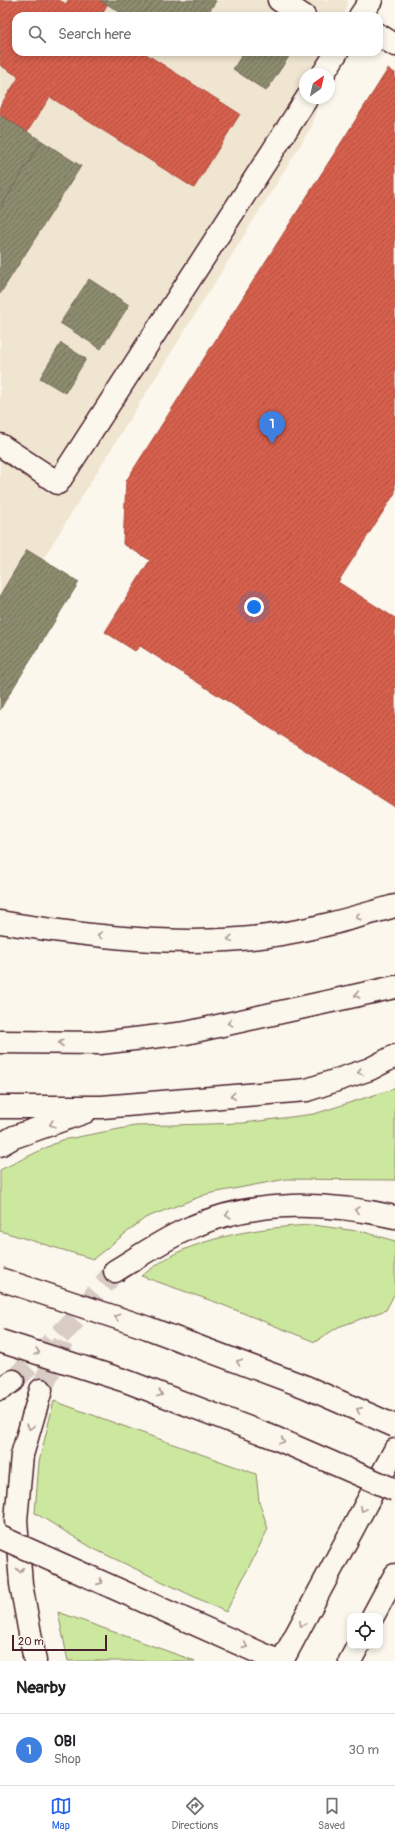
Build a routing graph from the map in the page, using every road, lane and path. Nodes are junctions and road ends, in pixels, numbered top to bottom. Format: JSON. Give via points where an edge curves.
{"nodes":[{"id":1,"x":279,"y":0,"type":"edge"},
{"id":2,"x":371,"y":0,"type":"edge"},
{"id":3,"x":298,"y":12,"type":"edge"},
{"id":4,"x":363,"y":12,"type":"edge"},
{"id":5,"x":383,"y":38,"type":"edge"},
{"id":6,"x":395,"y":45,"type":"edge"},
{"id":7,"x":334,"y":56,"type":"edge"},
{"id":8,"x":327,"y":68,"type":"edge"},
{"id":9,"x":303,"y":104,"type":"edge"},
{"id":10,"x":0,"y":446,"type":"edge"},
{"id":11,"x":395,"y":906,"type":"edge"},
{"id":12,"x":7,"y":924,"type":"edge"},
{"id":13,"x":395,"y":987,"type":"edge"},
{"id":14,"x":0,"y":1042,"type":"edge"},
{"id":15,"x":395,"y":1056,"type":"edge"},
{"id":16,"x":0,"y":1107,"type":"edge"},
{"id":17,"x":102,"y":1107,"type":"junction"},
{"id":18,"x":0,"y":1145,"type":"edge"},
{"id":19,"x":395,"y":1217,"type":"edge"},
{"id":20,"x":115,"y":1271,"type":"tunnel mouth"},
{"id":21,"x":0,"y":1279,"type":"edge"},
{"id":22,"x":0,"y":1341,"type":"edge"},
{"id":23,"x":41,"y":1390,"type":"tunnel mouth"},
{"id":24,"x":395,"y":1426,"type":"edge"},
{"id":25,"x":395,"y":1450,"type":"edge"},
{"id":26,"x":395,"y":1490,"type":"edge"},
{"id":27,"x":0,"y":1537,"type":"edge"},
{"id":28,"x":395,"y":1575,"type":"edge"},
{"id":29,"x":375,"y":1613,"type":"edge"},
{"id":30,"x":356,"y":1649,"type":"edge"},
{"id":31,"x":35,"y":1661,"type":"edge"},
{"id":32,"x":278,"y":1661,"type":"edge"},
{"id":33,"x":282,"y":1661,"type":"edge"},
{"id":34,"x":350,"y":1661,"type":"edge"}],
"edges":[{"from":1,"to":3,"type":"main road"},
{"from":2,"to":4,"type":"main road"},
{"from":5,"to":6,"type":"main road"},
{"from":7,"to":8,"type":"main road"},
{"from":9,"to":10,"type":"main road","via":[[58,483]]},
{"from":11,"to":12,"type":"main road","one_way":true,"via":[[340,922],[268,936],[206,941],[121,938]]},
{"from":13,"to":14,"type":"main road","one_way":true,"via":[[186,1033],[100,1043]]},
{"from":15,"to":17,"type":"main road","one_way":true,"via":[[370,1069],[307,1090]]},
{"from":16,"to":17,"type":"main road"},
{"from":17,"to":18,"type":"main road","one_way":true,"via":[[14,1137]]},
{"from":19,"to":20,"type":"main road","one_way":true,"via":[[335,1207],[280,1206],[238,1212],[192,1227]]},
{"from":24,"to":21,"type":"main road","one_way":true,"bridge":true,"via":[[306,1387],[148,1328]]},
{"from":22,"to":26,"type":"main road","one_way":true,"bridge":true,"via":[[126,1381],[275,1438]]},
{"from":23,"to":31,"type":"main road","one_way":true,"via":[[22,1455],[16,1520],[21,1584]]},
{"from":25,"to":33,"type":"main road","one_way":true},
{"from":27,"to":32,"type":"main road","one_way":true,"bridge":true},
{"from":28,"to":29,"type":"main road"},
{"from":30,"to":34,"type":"main road"}]}
